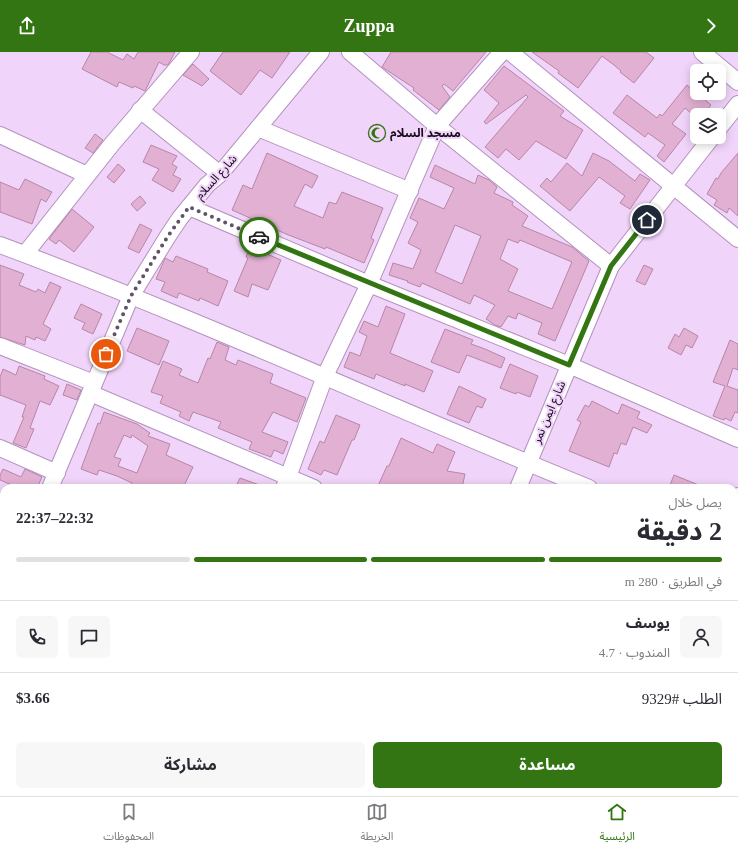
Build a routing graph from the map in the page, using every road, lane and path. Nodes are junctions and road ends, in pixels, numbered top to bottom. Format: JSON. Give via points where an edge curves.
{"nodes":[{"id":1,"x":191,"y":52,"type":"edge"},
{"id":2,"x":321,"y":52,"type":"edge"},
{"id":3,"x":350,"y":52,"type":"edge"},
{"id":4,"x":502,"y":52,"type":"edge"},
{"id":5,"x":510,"y":52,"type":"edge"},
{"id":6,"x":702,"y":52,"type":"edge"},
{"id":7,"x":738,"y":82,"type":"edge"},
{"id":8,"x":738,"y":104,"type":"edge"},
{"id":9,"x":140,"y":110,"type":"junction"},
{"id":10,"x":726,"y":119,"type":"edge"},
{"id":11,"x":437,"y":126,"type":"junction"},
{"id":12,"x":258,"y":128,"type":"junction"},
{"id":13,"x":0,"y":135,"type":"edge"},
{"id":14,"x":706,"y":144,"type":"edge"},
{"id":15,"x":220,"y":174,"type":"junction"},
{"id":16,"x":88,"y":175,"type":"junction"},
{"id":17,"x":673,"y":186,"type":"junction"},
{"id":18,"x":410,"y":191,"type":"junction"},
{"id":19,"x":189,"y":207,"type":"junction"},
{"id":20,"x":738,"y":239,"type":"edge"},
{"id":21,"x":0,"y":245,"type":"edge"},
{"id":22,"x":25,"y":254,"type":"junction"},
{"id":23,"x":611,"y":266,"type":"junction"},
{"id":24,"x":369,"y":284,"type":"junction"},
{"id":25,"x":131,"y":296,"type":"junction"},
{"id":26,"x":0,"y":346,"type":"edge"},
{"id":27,"x":569,"y":365,"type":"junction"},
{"id":28,"x":325,"y":376,"type":"junction"},
{"id":29,"x":92,"y":388,"type":"junction"},
{"id":30,"x":738,"y":439,"type":"edge"},
{"id":31,"x":0,"y":448,"type":"edge"},
{"id":32,"x":528,"y":463,"type":"junction"},
{"id":33,"x":55,"y":483,"type":"edge"},
{"id":34,"x":286,"y":483,"type":"edge"},
{"id":35,"x":520,"y":484,"type":"edge"},
{"id":36,"x":579,"y":484,"type":"edge"}],
"edges":[{"from":1,"to":9,"type":"street"},
{"from":2,"to":12,"type":"street","name":"شارع السلام"},
{"from":3,"to":11,"type":"street"},
{"from":4,"to":11,"type":"street"},
{"from":5,"to":17,"type":"street"},
{"from":6,"to":7,"type":"street"},
{"from":8,"to":10,"type":"street"},
{"from":9,"to":15,"type":"street"},
{"from":9,"to":16,"type":"street"},
{"from":11,"to":18,"type":"street"},
{"from":11,"to":23,"type":"street"},
{"from":12,"to":15,"type":"street","name":"شارع السلام"},
{"from":12,"to":18,"type":"street"},
{"from":13,"to":16,"type":"street"},
{"from":14,"to":17,"type":"street","name":"شارع ايمن نمر"},
{"from":15,"to":19,"type":"street","name":"شارع السلام"},
{"from":16,"to":22,"type":"street"},
{"from":17,"to":20,"type":"street"},
{"from":17,"to":23,"type":"street","name":"شارع ايمن نمر"},
{"from":18,"to":24,"type":"street"},
{"from":19,"to":24,"type":"street"},
{"from":19,"to":25,"type":"street","name":"شارع السلام"},
{"from":21,"to":22,"type":"street"},
{"from":22,"to":25,"type":"street"},
{"from":23,"to":27,"type":"street","name":"شارع ايمن نمر"},
{"from":24,"to":27,"type":"street"},
{"from":24,"to":28,"type":"street"},
{"from":25,"to":28,"type":"street"},
{"from":25,"to":29,"type":"street","name":"شارع السلام"},
{"from":26,"to":29,"type":"street"},
{"from":27,"to":30,"type":"street"},
{"from":27,"to":32,"type":"street","name":"شارع ايمن نمر"},
{"from":28,"to":32,"type":"street"},
{"from":28,"to":34,"type":"street"},
{"from":29,"to":33,"type":"street","name":"شارع السلام"},
{"from":29,"to":34,"type":"street"},
{"from":31,"to":33,"type":"street"},
{"from":32,"to":35,"type":"street","name":"شارع ايمن نمر"},
{"from":32,"to":36,"type":"street"}]}
